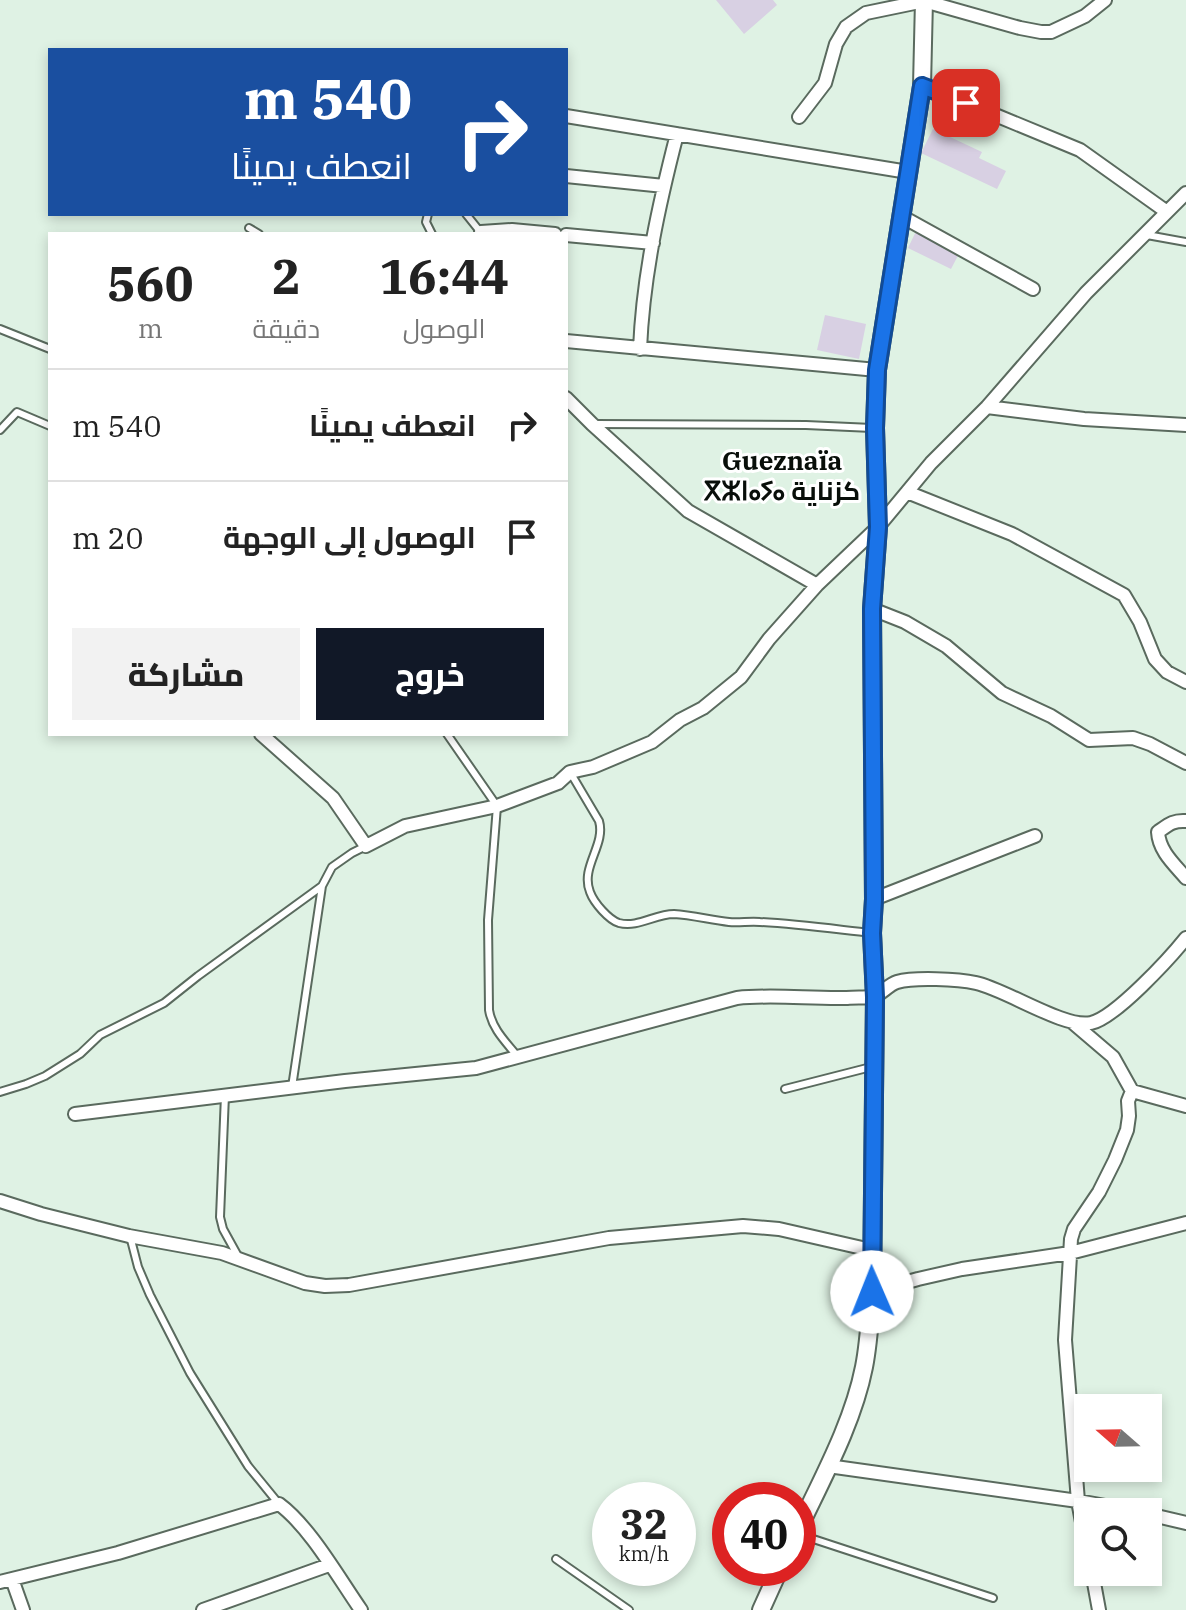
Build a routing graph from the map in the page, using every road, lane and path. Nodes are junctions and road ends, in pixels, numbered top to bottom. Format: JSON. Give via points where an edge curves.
{"nodes":[{"id":1,"x":1105,"y":0,"type":"edge"},
{"id":2,"x":924,"y":1,"type":"edge"},
{"id":3,"x":922,"y":86,"type":"junction"},
{"id":4,"x":568,"y":116,"type":"edge"},
{"id":5,"x":799,"y":117,"type":"dead end"},
{"id":6,"x":677,"y":134,"type":"junction"},
{"id":7,"x":908,"y":172,"type":"junction"},
{"id":8,"x":568,"y":176,"type":"edge"},
{"id":9,"x":664,"y":186,"type":"junction"},
{"id":10,"x":1186,"y":193,"type":"edge"},
{"id":11,"x":1167,"y":212,"type":"junction"},
{"id":12,"x":468,"y":216,"type":"edge"},
{"id":13,"x":901,"y":216,"type":"junction"},
{"id":14,"x":249,"y":228,"type":"dead end"},
{"id":15,"x":256,"y":232,"type":"edge"},
{"id":16,"x":480,"y":232,"type":"edge"},
{"id":17,"x":491,"y":232,"type":"edge"},
{"id":18,"x":534,"y":232,"type":"edge"},
{"id":19,"x":1144,"y":234,"type":"junction"},
{"id":20,"x":568,"y":235,"type":"edge"},
{"id":21,"x":1186,"y":242,"type":"edge"},
{"id":22,"x":653,"y":243,"type":"junction"},
{"id":23,"x":1033,"y":289,"type":"dead end"},
{"id":24,"x":0,"y":329,"type":"edge"},
{"id":25,"x":568,"y":341,"type":"edge"},
{"id":26,"x":48,"y":348,"type":"edge"},
{"id":27,"x":640,"y":349,"type":"junction"},
{"id":28,"x":877,"y":370,"type":"junction"},
{"id":29,"x":568,"y":400,"type":"edge"},
{"id":30,"x":987,"y":407,"type":"junction"},
{"id":31,"x":592,"y":424,"type":"junction"},
{"id":32,"x":48,"y":425,"type":"edge"},
{"id":33,"x":1186,"y":425,"type":"edge"},
{"id":34,"x":875,"y":428,"type":"junction"},
{"id":35,"x":0,"y":430,"type":"edge"},
{"id":36,"x":907,"y":492,"type":"junction"},
{"id":37,"x":878,"y":527,"type":"junction"},
{"id":38,"x":817,"y":585,"type":"junction"},
{"id":39,"x":872,"y":609,"type":"junction"},
{"id":40,"x":1186,"y":682,"type":"edge"},
{"id":41,"x":263,"y":736,"type":"edge"},
{"id":42,"x":448,"y":736,"type":"edge"},
{"id":43,"x":1186,"y":763,"type":"edge"},
{"id":44,"x":570,"y":772,"type":"junction"},
{"id":45,"x":497,"y":806,"type":"junction"},
{"id":46,"x":1186,"y":821,"type":"edge"},
{"id":47,"x":1035,"y":836,"type":"dead end"},
{"id":48,"x":366,"y":846,"type":"junction"},
{"id":49,"x":1186,"y":878,"type":"edge"},
{"id":50,"x":322,"y":886,"type":"junction"},
{"id":51,"x":874,"y":899,"type":"junction"},
{"id":52,"x":872,"y":933,"type":"junction"},
{"id":53,"x":1186,"y":938,"type":"edge"},
{"id":54,"x":875,"y":997,"type":"junction"},
{"id":55,"x":1071,"y":1022,"type":"junction"},
{"id":56,"x":518,"y":1057,"type":"junction"},
{"id":57,"x":874,"y":1067,"type":"junction"},
{"id":58,"x":292,"y":1087,"type":"junction"},
{"id":59,"x":785,"y":1089,"type":"dead end"},
{"id":60,"x":1132,"y":1091,"type":"junction"},
{"id":61,"x":0,"y":1092,"type":"edge"},
{"id":62,"x":225,"y":1095,"type":"junction"},
{"id":63,"x":1186,"y":1106,"type":"edge"},
{"id":64,"x":75,"y":1114,"type":"dead end"},
{"id":65,"x":0,"y":1201,"type":"edge"},
{"id":66,"x":1186,"y":1223,"type":"edge"},
{"id":67,"x":129,"y":1236,"type":"junction"},
{"id":68,"x":871,"y":1250,"type":"junction"},
{"id":69,"x":1070,"y":1253,"type":"junction"},
{"id":70,"x":241,"y":1261,"type":"junction"},
{"id":71,"x":872,"y":1292,"type":"junction"},
{"id":72,"x":828,"y":1466,"type":"junction"},
{"id":73,"x":816,"y":1492,"type":"edge"},
{"id":74,"x":1078,"y":1498,"type":"edge"},
{"id":75,"x":1074,"y":1500,"type":"edge"},
{"id":76,"x":279,"y":1504,"type":"junction"},
{"id":77,"x":1162,"y":1517,"type":"edge"},
{"id":78,"x":1186,"y":1523,"type":"edge"},
{"id":79,"x":816,"y":1538,"type":"edge"},
{"id":80,"x":556,"y":1559,"type":"dead end"},
{"id":81,"x":329,"y":1565,"type":"junction"},
{"id":82,"x":6,"y":1580,"type":"edge"},
{"id":83,"x":772,"y":1586,"type":"edge"},
{"id":84,"x":1095,"y":1586,"type":"edge"},
{"id":85,"x":993,"y":1598,"type":"dead end"},
{"id":86,"x":23,"y":1610,"type":"edge"},
{"id":87,"x":203,"y":1610,"type":"edge"},
{"id":88,"x":361,"y":1610,"type":"edge"},
{"id":89,"x":629,"y":1610,"type":"edge"},
{"id":90,"x":761,"y":1610,"type":"edge"},
{"id":91,"x":1099,"y":1610,"type":"edge"}],
"edges":[{"from":1,"to":2,"type":"street","via":[[1051,32]]},
{"from":2,"to":3,"type":"street"},
{"from":2,"to":5,"type":"street","via":[[866,13],[846,27],[825,83]]},
{"from":3,"to":7,"type":"street"},
{"from":3,"to":11,"type":"street","via":[[1080,150]]},
{"from":4,"to":6,"type":"street"},
{"from":6,"to":7,"type":"street"},
{"from":6,"to":9,"type":"street"},
{"from":7,"to":13,"type":"street"},
{"from":8,"to":9,"type":"street"},
{"from":9,"to":22,"type":"street"},
{"from":10,"to":11,"type":"street"},
{"from":11,"to":19,"type":"street"},
{"from":12,"to":16,"type":"lane"},
{"from":13,"to":23,"type":"street"},
{"from":13,"to":28,"type":"street"},
{"from":14,"to":15,"type":"lane"},
{"from":17,"to":18,"type":"street"},
{"from":19,"to":21,"type":"lane"},
{"from":19,"to":30,"type":"street"},
{"from":20,"to":22,"type":"street"},
{"from":22,"to":27,"type":"street"},
{"from":24,"to":26,"type":"lane"},
{"from":25,"to":27,"type":"street"},
{"from":27,"to":28,"type":"street"},
{"from":28,"to":34,"type":"street"},
{"from":29,"to":31,"type":"street"},
{"from":30,"to":33,"type":"street"},
{"from":30,"to":36,"type":"street"},
{"from":31,"to":34,"type":"lane"},
{"from":31,"to":38,"type":"street","via":[[688,511]]},
{"from":32,"to":35,"type":"lane","via":[[17,412]]},
{"from":34,"to":37,"type":"street"},
{"from":36,"to":37,"type":"street"},
{"from":36,"to":40,"type":"street","via":[[1012,534],[1124,595],[1155,659]]},
{"from":37,"to":38,"type":"street"},
{"from":37,"to":39,"type":"street"},
{"from":38,"to":44,"type":"street","via":[[741,677],[703,708],[652,742]]},
{"from":39,"to":43,"type":"street","via":[[919,630],[959,655],[1002,693],[1089,740],[1133,738]]},
{"from":39,"to":51,"type":"street"},
{"from":41,"to":48,"type":"street","via":[[333,798]]},
{"from":42,"to":45,"type":"lane"},
{"from":44,"to":45,"type":"street","via":[[558,783]]},
{"from":44,"to":52,"type":"lane","via":[[602,829],[590,864],[590,892],[615,922],[675,914]]},
{"from":45,"to":48,"type":"street","via":[[405,826]]},
{"from":45,"to":56,"type":"lane","via":[[488,920],[489,1010],[490,1021]]},
{"from":46,"to":49,"type":"street","via":[[1158,832],[1158,842]]},
{"from":47,"to":51,"type":"street"},
{"from":48,"to":50,"type":"lane","via":[[332,867]]},
{"from":50,"to":58,"type":"lane"},
{"from":50,"to":61,"type":"lane","via":[[164,1003],[100,1035],[45,1076]]},
{"from":51,"to":52,"type":"street"},
{"from":52,"to":54,"type":"street"},
{"from":53,"to":55,"type":"street","via":[[1104,1016],[1090,1023]]},
{"from":54,"to":55,"type":"street","via":[[908,980],[955,980],[996,989]]},
{"from":54,"to":56,"type":"street","via":[[737,998]]},
{"from":54,"to":57,"type":"street"},
{"from":55,"to":60,"type":"street","via":[[1113,1057]]},
{"from":56,"to":58,"type":"street","via":[[476,1068]]},
{"from":57,"to":59,"type":"lane"},
{"from":57,"to":68,"type":"street"},
{"from":58,"to":62,"type":"street"},
{"from":60,"to":63,"type":"street"},
{"from":60,"to":69,"type":"street","via":[[1127,1130],[1099,1192],[1074,1229]]},
{"from":62,"to":64,"type":"street"},
{"from":62,"to":70,"type":"lane","via":[[220,1217]]},
{"from":65,"to":67,"type":"street"},
{"from":66,"to":69,"type":"street"},
{"from":67,"to":70,"type":"street"},
{"from":67,"to":76,"type":"lane","via":[[150,1295],[190,1373],[248,1466]]},
{"from":68,"to":70,"type":"street","via":[[743,1226],[609,1238],[325,1286]]},
{"from":68,"to":71,"type":"street"},
{"from":69,"to":71,"type":"street","via":[[962,1269]]},
{"from":69,"to":74,"type":"street","via":[[1065,1340]]},
{"from":71,"to":72,"type":"street","via":[[864,1371]]},
{"from":72,"to":73,"type":"street"},
{"from":72,"to":75,"type":"street"},
{"from":76,"to":81,"type":"street"},
{"from":76,"to":82,"type":"street","via":[[118,1553]]},
{"from":77,"to":78,"type":"street"},
{"from":79,"to":85,"type":"lane"},
{"from":80,"to":89,"type":"lane"},
{"from":81,"to":87,"type":"street"},
{"from":81,"to":88,"type":"street"},
{"from":82,"to":86,"type":"street"},
{"from":83,"to":90,"type":"street"},
{"from":84,"to":91,"type":"street"}]}
